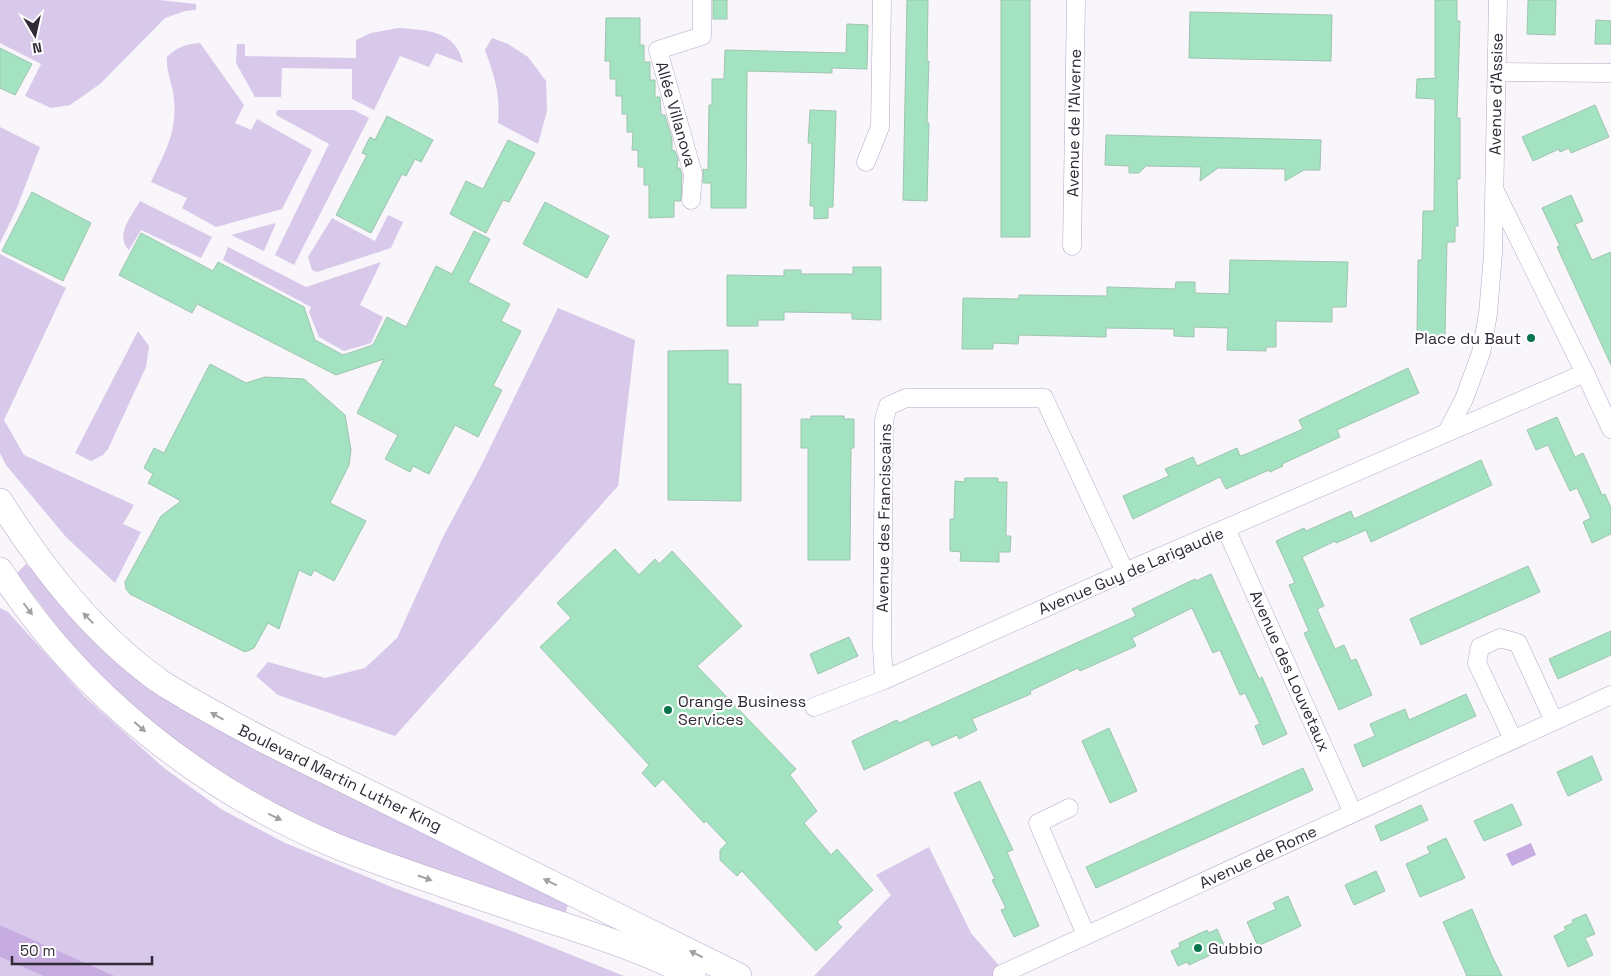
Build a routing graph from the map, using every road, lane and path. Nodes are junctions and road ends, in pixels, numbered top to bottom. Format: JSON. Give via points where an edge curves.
{"nodes":[{"id":1,"x":702,"y":0,"type":"edge"},
{"id":2,"x":882,"y":0,"type":"edge"},
{"id":3,"x":1076,"y":0,"type":"edge"},
{"id":4,"x":1498,"y":0,"type":"edge"},
{"id":5,"x":1497,"y":72,"type":"junction"},
{"id":6,"x":1611,"y":73,"type":"edge"},
{"id":7,"x":866,"y":162,"type":"dead end"},
{"id":8,"x":1494,"y":189,"type":"junction"},
{"id":9,"x":691,"y":200,"type":"dead end"},
{"id":10,"x":1072,"y":246,"type":"dead end"},
{"id":11,"x":1585,"y":373,"type":"junction"},
{"id":12,"x":1611,"y":429,"type":"edge"},
{"id":13,"x":1447,"y":432,"type":"junction"},
{"id":14,"x":0,"y":501,"type":"edge"},
{"id":15,"x":1226,"y":529,"type":"junction"},
{"id":16,"x":0,"y":570,"type":"edge"},
{"id":17,"x":1125,"y":572,"type":"junction"},
{"id":18,"x":884,"y":680,"type":"junction"},
{"id":19,"x":1611,"y":695,"type":"edge"},
{"id":20,"x":814,"y":706,"type":"dead end"},
{"id":21,"x":1554,"y":721,"type":"junction"},
{"id":22,"x":1513,"y":739,"type":"junction"},
{"id":23,"x":1069,"y":808,"type":"dead end"},
{"id":24,"x":1353,"y":813,"type":"junction"},
{"id":25,"x":1086,"y":935,"type":"junction"},
{"id":26,"x":1002,"y":974,"type":"dead end"},
{"id":27,"x":693,"y":976,"type":"edge"},
{"id":28,"x":740,"y":976,"type":"edge"}],
"edges":[{"from":1,"to":9,"type":"street","name":"Allée Villanova","via":[[702,36],[658,50],[693,174]]},
{"from":2,"to":7,"type":"street","via":[[880,126]]},
{"from":3,"to":10,"type":"street","name":"Avenue de l'Alverne"},
{"from":4,"to":5,"type":"street","name":"Avenue d'Assise"},
{"from":5,"to":6,"type":"street"},
{"from":5,"to":8,"type":"street","name":"Avenue d'Assise"},
{"from":8,"to":11,"type":"street"},
{"from":8,"to":13,"type":"street","via":[[1488,314],[1480,353],[1464,399]]},
{"from":11,"to":12,"type":"street"},
{"from":11,"to":13,"type":"street"},
{"from":13,"to":15,"type":"street","name":"Avenue Guy de Larigaudie"},
{"from":28,"to":14,"type":"main road","name":"Boulevard Martin Luther King","one_way":true,"via":[[271,744],[158,680],[125,654],[73,602],[34,554]]},
{"from":15,"to":17,"type":"street","name":"Avenue Guy de Larigaudie"},
{"from":15,"to":24,"type":"street","name":"Avenue des Louvetaux"},
{"from":16,"to":27,"type":"main road","one_way":true,"via":[[47,634],[113,704],[154,740],[242,800],[336,846],[625,947]]},
{"from":17,"to":18,"type":"street","name":"Avenue Guy de Larigaudie"},
{"from":17,"to":18,"type":"street","name":"Avenue des Franciscains","via":[[1044,398],[906,398],[888,406],[884,420]]},
{"from":18,"to":20,"type":"street","name":"Avenue Guy de Larigaudie"},
{"from":19,"to":21,"type":"street","name":"Avenue de Rome"},
{"from":21,"to":22,"type":"street","name":"Avenue de Rome"},
{"from":21,"to":22,"type":"street","via":[[1518,643],[1500,638],[1493,641],[1480,647],[1477,663]]},
{"from":22,"to":24,"type":"street","name":"Avenue de Rome"},
{"from":23,"to":25,"type":"street","via":[[1038,823]]},
{"from":24,"to":25,"type":"street","name":"Avenue de Rome"},
{"from":25,"to":26,"type":"street","name":"Avenue de Rome"}]}
